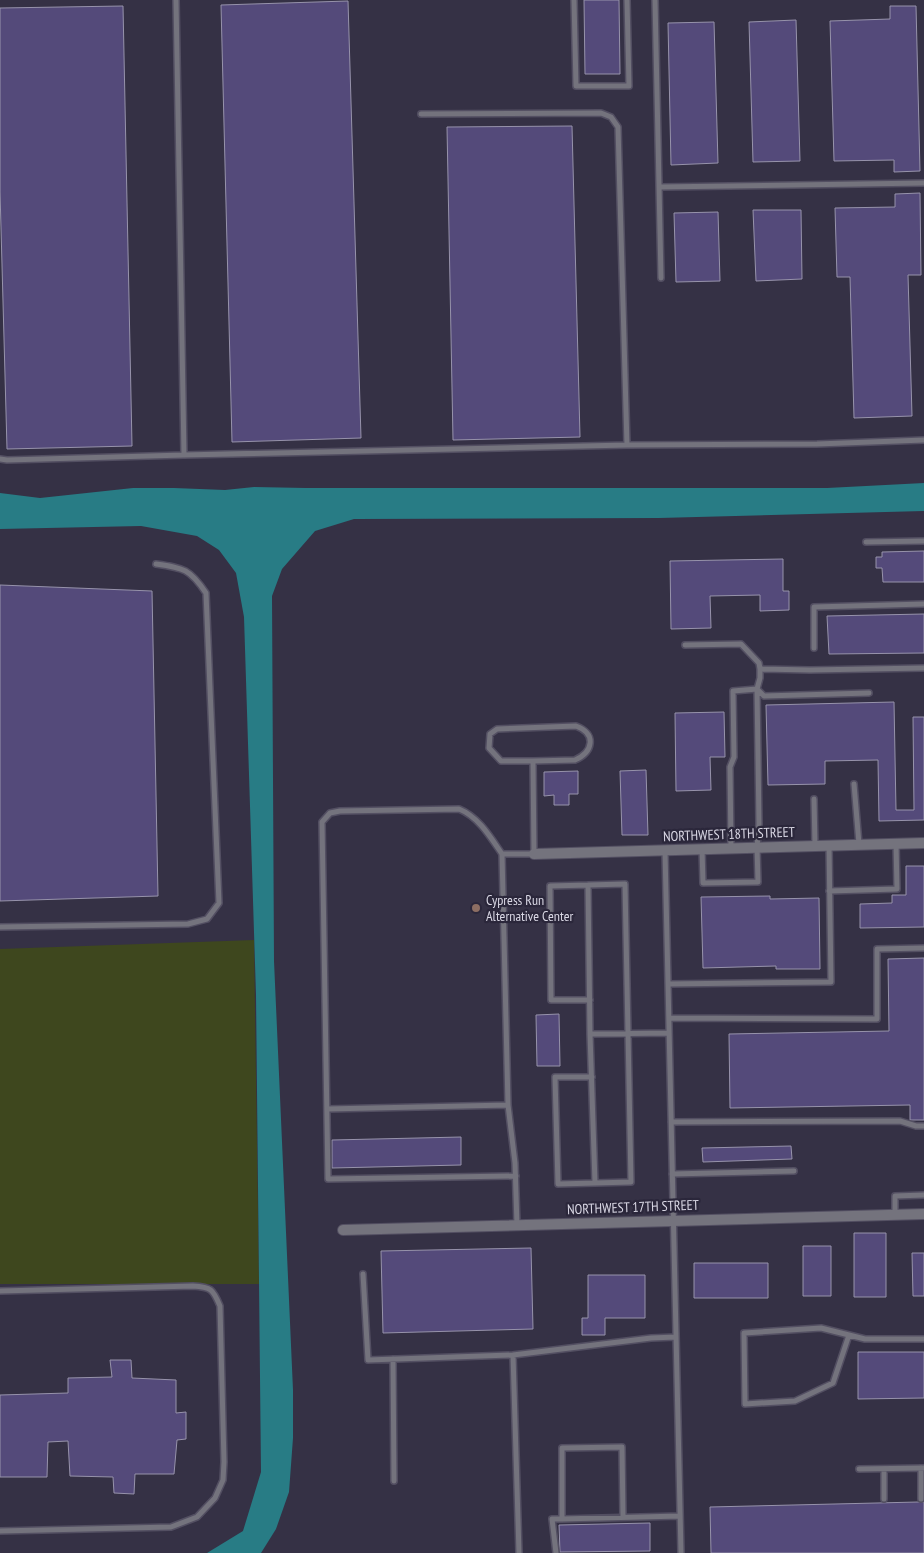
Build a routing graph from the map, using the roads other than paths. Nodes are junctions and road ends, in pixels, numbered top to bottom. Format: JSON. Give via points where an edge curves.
{"nodes":[{"id":1,"x":176,"y":0,"type":"edge"},
{"id":2,"x":574,"y":0,"type":"edge"},
{"id":3,"x":627,"y":0,"type":"edge"},
{"id":4,"x":655,"y":0,"type":"edge"},
{"id":5,"x":421,"y":114,"type":"dead end"},
{"id":6,"x":924,"y":182,"type":"edge"},
{"id":7,"x":660,"y":187,"type":"junction"},
{"id":8,"x":661,"y":278,"type":"dead end"},
{"id":9,"x":924,"y":440,"type":"edge"},
{"id":10,"x":628,"y":445,"type":"junction"},
{"id":11,"x":184,"y":454,"type":"junction"},
{"id":12,"x":0,"y":459,"type":"edge"},
{"id":13,"x":924,"y":541,"type":"edge"},
{"id":14,"x":866,"y":542,"type":"dead end"},
{"id":15,"x":156,"y":564,"type":"dead end"},
{"id":16,"x":924,"y":604,"type":"edge"},
{"id":17,"x":685,"y":645,"type":"dead end"},
{"id":18,"x":814,"y":648,"type":"dead end"},
{"id":19,"x":924,"y":668,"type":"edge"},
{"id":20,"x":760,"y":669,"type":"junction"},
{"id":21,"x":757,"y":690,"type":"junction"},
{"id":22,"x":869,"y":693,"type":"dead end"},
{"id":23,"x":533,"y":761,"type":"junction"},
{"id":24,"x":854,"y":784,"type":"dead end"},
{"id":25,"x":814,"y":799,"type":"dead end"},
{"id":26,"x":924,"y":842,"type":"edge"},
{"id":27,"x":896,"y":843,"type":"junction"},
{"id":28,"x":859,"y":844,"type":"junction"},
{"id":29,"x":829,"y":845,"type":"junction"},
{"id":30,"x":815,"y":846,"type":"junction"},
{"id":31,"x":757,"y":847,"type":"junction"},
{"id":32,"x":731,"y":848,"type":"junction"},
{"id":33,"x":702,"y":849,"type":"junction"},
{"id":34,"x":665,"y":850,"type":"junction"},
{"id":35,"x":502,"y":854,"type":"junction"},
{"id":36,"x":534,"y":854,"type":"junction"},
{"id":37,"x":588,"y":885,"type":"junction"},
{"id":38,"x":829,"y":890,"type":"junction"},
{"id":39,"x":0,"y":927,"type":"edge"},
{"id":40,"x":924,"y":948,"type":"edge"},
{"id":41,"x":668,"y":984,"type":"junction"},
{"id":42,"x":590,"y":1000,"type":"junction"},
{"id":43,"x":669,"y":1018,"type":"junction"},
{"id":44,"x":669,"y":1033,"type":"junction"},
{"id":45,"x":590,"y":1034,"type":"junction"},
{"id":46,"x":629,"y":1034,"type":"junction"},
{"id":47,"x":592,"y":1077,"type":"junction"},
{"id":48,"x":508,"y":1105,"type":"junction"},
{"id":49,"x":327,"y":1108,"type":"junction"},
{"id":50,"x":671,"y":1122,"type":"junction"},
{"id":51,"x":924,"y":1126,"type":"edge"},
{"id":52,"x":794,"y":1171,"type":"dead end"},
{"id":53,"x":672,"y":1174,"type":"junction"},
{"id":54,"x":516,"y":1176,"type":"junction"},
{"id":55,"x":595,"y":1183,"type":"junction"},
{"id":56,"x":924,"y":1195,"type":"edge"},
{"id":57,"x":895,"y":1214,"type":"junction"},
{"id":58,"x":924,"y":1214,"type":"edge"},
{"id":59,"x":673,"y":1220,"type":"junction"},
{"id":60,"x":518,"y":1225,"type":"junction"},
{"id":61,"x":343,"y":1230,"type":"dead end"},
{"id":62,"x":364,"y":1274,"type":"dead end"},
{"id":63,"x":0,"y":1291,"type":"edge"},
{"id":64,"x":850,"y":1335,"type":"junction"},
{"id":65,"x":676,"y":1337,"type":"junction"},
{"id":66,"x":924,"y":1339,"type":"edge"},
{"id":67,"x":512,"y":1356,"type":"junction"},
{"id":68,"x":393,"y":1359,"type":"junction"},
{"id":69,"x":923,"y":1468,"type":"edge"},
{"id":70,"x":884,"y":1469,"type":"junction"},
{"id":71,"x":859,"y":1470,"type":"dead end"},
{"id":72,"x":394,"y":1480,"type":"dead end"},
{"id":73,"x":884,"y":1499,"type":"dead end"},
{"id":74,"x":920,"y":1499,"type":"dead end"},
{"id":75,"x":680,"y":1516,"type":"junction"},
{"id":76,"x":623,"y":1517,"type":"junction"},
{"id":77,"x":562,"y":1518,"type":"junction"},
{"id":78,"x":0,"y":1531,"type":"edge"},
{"id":79,"x":519,"y":1553,"type":"edge"},
{"id":80,"x":556,"y":1553,"type":"edge"},
{"id":81,"x":681,"y":1553,"type":"edge"}],
"edges":[{"from":1,"to":11,"type":"lane"},
{"from":2,"to":3,"type":"lane","via":[[576,86],[629,86]]},
{"from":4,"to":7,"type":"lane"},
{"from":5,"to":10,"type":"lane","via":[[601,113],[618,127]]},
{"from":6,"to":7,"type":"lane"},
{"from":7,"to":8,"type":"lane"},
{"from":9,"to":10,"type":"lane"},
{"from":10,"to":11,"type":"lane"},
{"from":11,"to":12,"type":"lane"},
{"from":13,"to":14,"type":"lane"},
{"from":15,"to":39,"type":"lane","via":[[180,568],[196,578],[206,593],[219,903],[207,919],[188,924]]},
{"from":16,"to":18,"type":"lane","via":[[814,607]]},
{"from":17,"to":20,"type":"lane","via":[[741,644],[759,662]]},
{"from":19,"to":20,"type":"lane"},
{"from":20,"to":21,"type":"lane"},
{"from":21,"to":22,"type":"lane","via":[[764,696]]},
{"from":21,"to":31,"type":"lane"},
{"from":21,"to":32,"type":"lane","via":[[733,691]]},
{"from":23,"to":23,"type":"lane","via":[[581,758],[588,748],[588,733],[576,726],[497,729],[490,734],[489,748],[500,761]]},
{"from":23,"to":36,"type":"lane"},
{"from":24,"to":28,"type":"lane"},
{"from":25,"to":30,"type":"lane"},
{"from":26,"to":27,"type":"street","name":"NORTHWEST 18TH STREET"},
{"from":27,"to":28,"type":"street","name":"NORTHWEST 18TH STREET"},
{"from":27,"to":38,"type":"lane","via":[[897,889]]},
{"from":28,"to":29,"type":"street","name":"NORTHWEST 18TH STREET"},
{"from":29,"to":30,"type":"street","name":"NORTHWEST 18TH STREET"},
{"from":29,"to":38,"type":"lane"},
{"from":30,"to":31,"type":"street","name":"NORTHWEST 18TH STREET"},
{"from":31,"to":32,"type":"street","name":"NORTHWEST 18TH STREET"},
{"from":31,"to":33,"type":"lane","via":[[758,882],[703,883]]},
{"from":32,"to":33,"type":"street","name":"NORTHWEST 18TH STREET"},
{"from":33,"to":34,"type":"street","name":"NORTHWEST 18TH STREET"},
{"from":34,"to":36,"type":"street","name":"NORTHWEST 18TH STREET"},
{"from":34,"to":41,"type":"lane"},
{"from":35,"to":36,"type":"lane"},
{"from":35,"to":48,"type":"lane"},
{"from":35,"to":49,"type":"lane","via":[[471,815],[459,809],[340,811],[325,817],[322,827]]},
{"from":37,"to":42,"type":"lane"},
{"from":37,"to":42,"type":"lane","via":[[550,886],[551,1000]]},
{"from":37,"to":46,"type":"lane","via":[[625,884]]},
{"from":38,"to":41,"type":"lane","via":[[831,982]]},
{"from":40,"to":43,"type":"lane","via":[[877,948],[877,1019]]},
{"from":41,"to":43,"type":"lane"},
{"from":42,"to":45,"type":"lane"},
{"from":43,"to":44,"type":"lane"},
{"from":44,"to":46,"type":"lane"},
{"from":44,"to":50,"type":"lane"},
{"from":45,"to":46,"type":"lane"},
{"from":45,"to":47,"type":"lane"},
{"from":46,"to":55,"type":"lane","via":[[631,1182]]},
{"from":47,"to":55,"type":"lane"},
{"from":47,"to":55,"type":"lane","via":[[555,1077],[558,1184]]},
{"from":48,"to":49,"type":"lane"},
{"from":48,"to":54,"type":"lane"},
{"from":49,"to":54,"type":"lane","via":[[328,1179]]},
{"from":50,"to":51,"type":"lane","via":[[900,1121]]},
{"from":50,"to":53,"type":"lane"},
{"from":52,"to":53,"type":"lane"},
{"from":53,"to":59,"type":"lane"},
{"from":54,"to":60,"type":"lane"},
{"from":56,"to":57,"type":"lane","via":[[895,1196]]},
{"from":57,"to":58,"type":"street","name":"NORTHWEST 17TH STREET"},
{"from":57,"to":59,"type":"street","name":"NORTHWEST 17TH STREET"},
{"from":59,"to":60,"type":"street","name":"NORTHWEST 17TH STREET"},
{"from":59,"to":65,"type":"lane"},
{"from":60,"to":61,"type":"street","name":"NORTHWEST 17TH STREET"},
{"from":62,"to":68,"type":"lane","via":[[368,1360]]},
{"from":63,"to":78,"type":"lane","via":[[193,1286],[206,1287],[214,1292],[220,1306],[224,1462],[223,1480],[215,1498],[197,1517],[171,1527]]},
{"from":64,"to":64,"type":"lane","via":[[822,1328],[744,1333],[745,1404],[795,1401],[833,1383]]},
{"from":64,"to":66,"type":"lane","via":[[866,1339]]},
{"from":65,"to":67,"type":"lane"},
{"from":65,"to":75,"type":"lane"},
{"from":67,"to":68,"type":"lane"},
{"from":67,"to":79,"type":"lane"},
{"from":68,"to":72,"type":"lane"},
{"from":69,"to":70,"type":"lane"},
{"from":69,"to":74,"type":"lane"},
{"from":70,"to":71,"type":"lane"},
{"from":70,"to":73,"type":"lane"},
{"from":75,"to":76,"type":"lane"},
{"from":75,"to":81,"type":"lane"},
{"from":76,"to":77,"type":"lane"},
{"from":76,"to":77,"type":"lane","via":[[622,1447],[562,1448]]},
{"from":77,"to":80,"type":"lane","via":[[552,1519]]}]}
